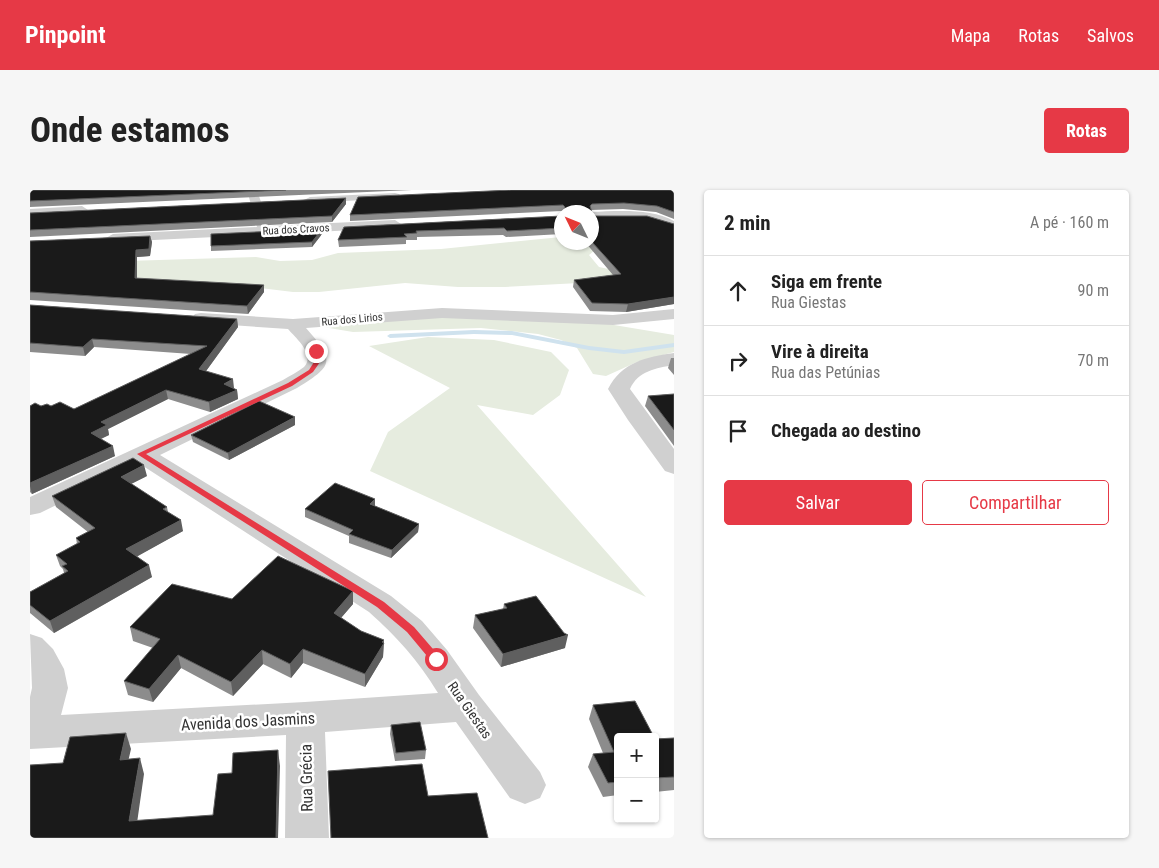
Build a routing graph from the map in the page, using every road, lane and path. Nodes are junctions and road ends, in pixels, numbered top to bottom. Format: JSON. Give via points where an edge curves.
{"nodes":[{"id":1,"x":403,"y":196,"type":"edge"},
{"id":2,"x":254,"y":199,"type":"edge"},
{"id":3,"x":294,"y":200,"type":"edge"},
{"id":4,"x":95,"y":210,"type":"edge"},
{"id":5,"x":30,"y":213,"type":"edge"},
{"id":6,"x":599,"y":216,"type":"edge"},
{"id":7,"x":406,"y":224,"type":"edge"},
{"id":8,"x":674,"y":226,"type":"edge"},
{"id":9,"x":264,"y":230,"type":"junction"},
{"id":10,"x":96,"y":238,"type":"edge"},
{"id":11,"x":674,"y":314,"type":"edge"},
{"id":12,"x":189,"y":318,"type":"edge"},
{"id":13,"x":613,"y":320,"type":"junction"},
{"id":14,"x":292,"y":324,"type":"junction"},
{"id":15,"x":674,"y":332,"type":"edge"},
{"id":16,"x":674,"y":359,"type":"edge"},
{"id":17,"x":141,"y":454,"type":"junction"},
{"id":18,"x":674,"y":466,"type":"edge"},
{"id":19,"x":30,"y":507,"type":"edge"},
{"id":20,"x":30,"y":647,"type":"edge"},
{"id":21,"x":466,"y":706,"type":"junction"},
{"id":22,"x":305,"y":718,"type":"junction"},
{"id":23,"x":33,"y":733,"type":"edge"},
{"id":24,"x":524,"y":784,"type":"dead end"},
{"id":25,"x":307,"y":838,"type":"edge"}],
"edges":[{"from":1,"to":3,"type":"street"},
{"from":2,"to":9,"type":"street"},
{"from":4,"to":5,"type":"street"},
{"from":6,"to":8,"type":"street","via":[[652,218]]},
{"from":7,"to":9,"type":"street","name":"Rua dos Cravos"},
{"from":9,"to":10,"type":"street","name":"Rua dos Cravos"},
{"from":11,"to":13,"type":"street","name":"Rua dos Lirios"},
{"from":12,"to":14,"type":"street","name":"Rua dos Lirios"},
{"from":13,"to":14,"type":"street","name":"Rua dos Lirios","via":[[442,313]]},
{"from":13,"to":15,"type":"street"},
{"from":14,"to":17,"type":"street","via":[[316,351],[317,362],[311,371]]},
{"from":16,"to":18,"type":"street","via":[[634,370],[623,378],[619,389]]},
{"from":17,"to":19,"type":"street"},
{"from":17,"to":21,"type":"street","name":"Rua Giestas","via":[[380,604],[436,659]]},
{"from":20,"to":23,"type":"street","via":[[50,673],[52,689]]},
{"from":21,"to":22,"type":"street","name":"Avenida dos Jasmins"},
{"from":21,"to":24,"type":"street","name":"Rua Giestas"},
{"from":22,"to":23,"type":"street","name":"Avenida dos Jasmins"},
{"from":22,"to":25,"type":"street","name":"Rua Grécia"}]}
